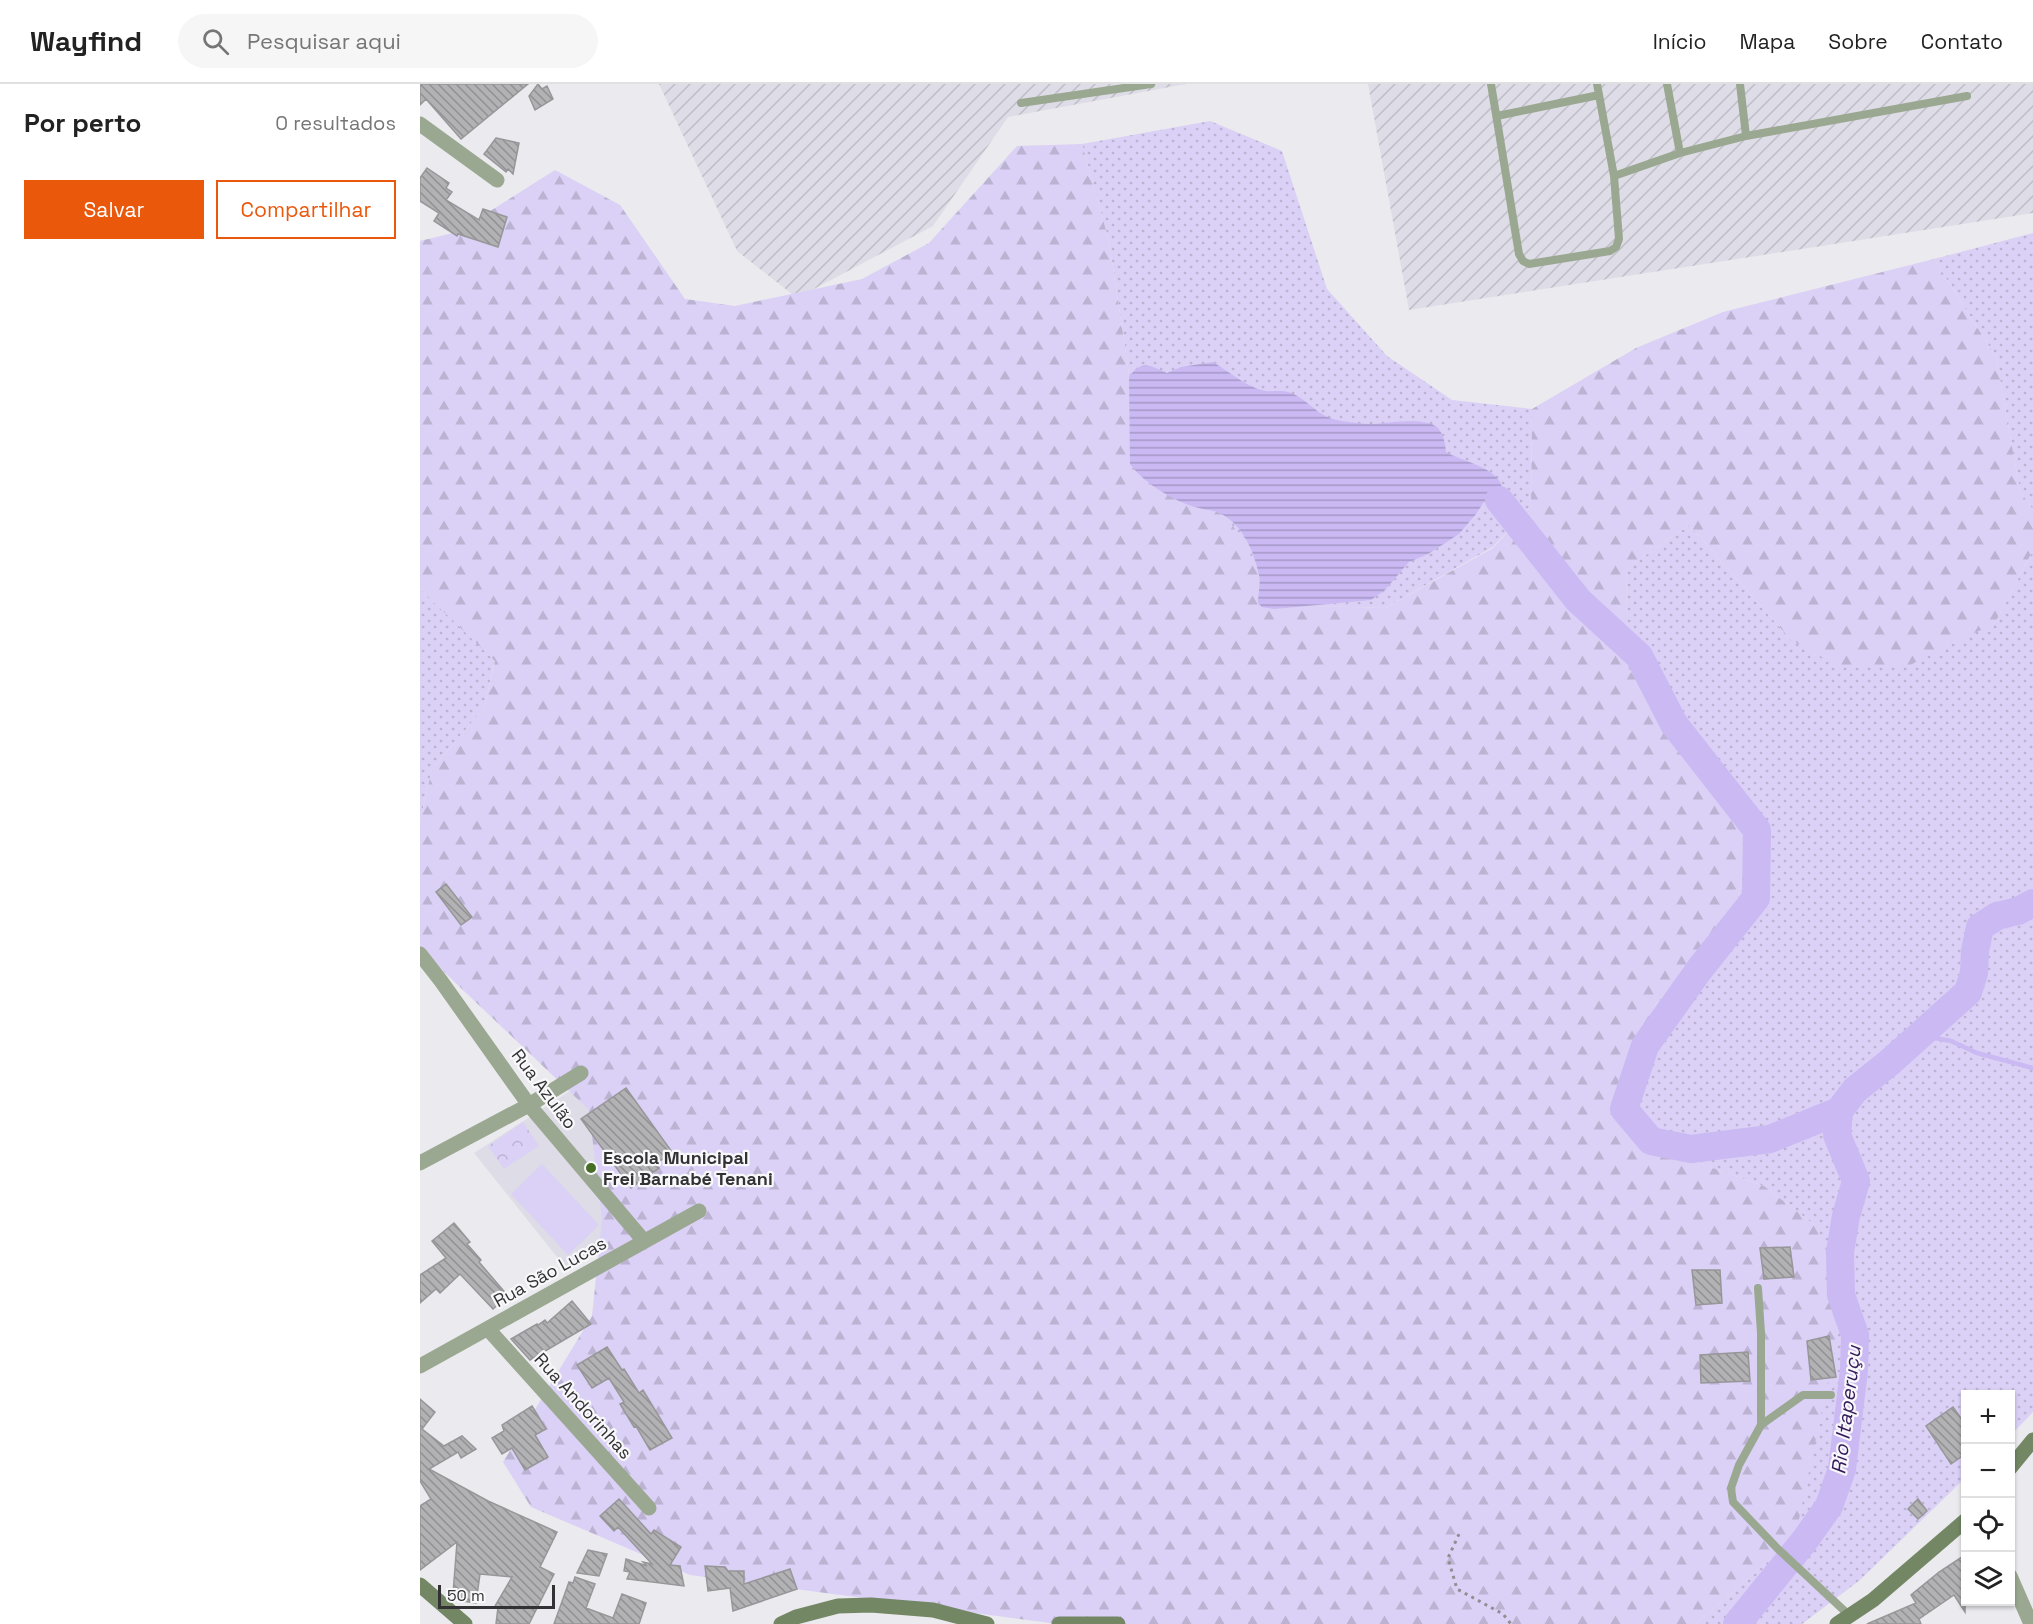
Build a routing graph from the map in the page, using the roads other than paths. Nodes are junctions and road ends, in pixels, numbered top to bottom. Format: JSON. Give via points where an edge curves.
{"nodes":[{"id":1,"x":1151,"y":84,"type":"edge"},
{"id":2,"x":1491,"y":84,"type":"edge"},
{"id":3,"x":1597,"y":84,"type":"edge"},
{"id":4,"x":1667,"y":84,"type":"edge"},
{"id":5,"x":1740,"y":84,"type":"edge"},
{"id":6,"x":1599,"y":95,"type":"junction"},
{"id":7,"x":1967,"y":96,"type":"dead end"},
{"id":8,"x":1021,"y":103,"type":"dead end"},
{"id":9,"x":1497,"y":116,"type":"junction"},
{"id":10,"x":420,"y":124,"type":"edge"},
{"id":11,"x":1746,"y":136,"type":"junction"},
{"id":12,"x":1680,"y":153,"type":"junction"},
{"id":13,"x":1614,"y":176,"type":"junction"},
{"id":14,"x":497,"y":180,"type":"dead end"},
{"id":15,"x":420,"y":954,"type":"edge"},
{"id":16,"x":582,"y":1073,"type":"dead end"},
{"id":17,"x":529,"y":1106,"type":"junction"},
{"id":18,"x":420,"y":1163,"type":"edge"},
{"id":19,"x":699,"y":1210,"type":"dead end"},
{"id":20,"x":644,"y":1241,"type":"junction"},
{"id":21,"x":1758,"y":1288,"type":"dead end"},
{"id":22,"x":488,"y":1329,"type":"junction"},
{"id":23,"x":420,"y":1366,"type":"edge"},
{"id":24,"x":1831,"y":1395,"type":"dead end"},
{"id":25,"x":1761,"y":1425,"type":"junction"},
{"id":26,"x":2033,"y":1440,"type":"edge"},
{"id":27,"x":2015,"y":1462,"type":"edge"},
{"id":28,"x":649,"y":1508,"type":"dead end"},
{"id":29,"x":1961,"y":1523,"type":"edge"},
{"id":30,"x":420,"y":1585,"type":"edge"},
{"id":31,"x":2015,"y":1587,"type":"edge"},
{"id":32,"x":1844,"y":1620,"type":"edge"},
{"id":33,"x":465,"y":1624,"type":"edge"},
{"id":34,"x":781,"y":1624,"type":"edge"},
{"id":35,"x":987,"y":1624,"type":"edge"},
{"id":36,"x":1059,"y":1624,"type":"edge"},
{"id":37,"x":1118,"y":1624,"type":"edge"},
{"id":38,"x":2031,"y":1624,"type":"edge"}],
"edges":[{"from":1,"to":8,"type":"lane"},
{"from":2,"to":9,"type":"lane"},
{"from":3,"to":6,"type":"lane"},
{"from":4,"to":12,"type":"lane"},
{"from":5,"to":11,"type":"lane"},
{"from":6,"to":9,"type":"lane"},
{"from":6,"to":13,"type":"lane"},
{"from":7,"to":11,"type":"lane"},
{"from":9,"to":13,"type":"lane","via":[[1523,261],[1529,264],[1616,247],[1619,239]]},
{"from":10,"to":14,"type":"street"},
{"from":11,"to":12,"type":"lane"},
{"from":12,"to":13,"type":"lane"},
{"from":15,"to":17,"type":"street","name":"Rua Azulão"},
{"from":16,"to":17,"type":"street"},
{"from":17,"to":18,"type":"street"},
{"from":17,"to":20,"type":"street","name":"Rua Azulão"},
{"from":19,"to":20,"type":"street","name":"Rua São Lucas"},
{"from":20,"to":22,"type":"street","name":"Rua São Lucas"},
{"from":21,"to":25,"type":"lane"},
{"from":22,"to":23,"type":"street","name":"Rua São Lucas"},
{"from":22,"to":28,"type":"street","name":"Rua Andorinhas"},
{"from":24,"to":25,"type":"lane","via":[[1803,1395]]},
{"from":25,"to":32,"type":"lane","via":[[1739,1465],[1731,1488],[1733,1502],[1833,1599]]},
{"from":26,"to":27,"type":"main road"},
{"from":29,"to":32,"type":"main road","via":[[1873,1600]]},
{"from":30,"to":33,"type":"main road"},
{"from":31,"to":38,"type":"street"},
{"from":34,"to":35,"type":"main road","via":[[838,1606],[871,1605],[933,1610]]},
{"from":36,"to":37,"type":"main road"}]}
